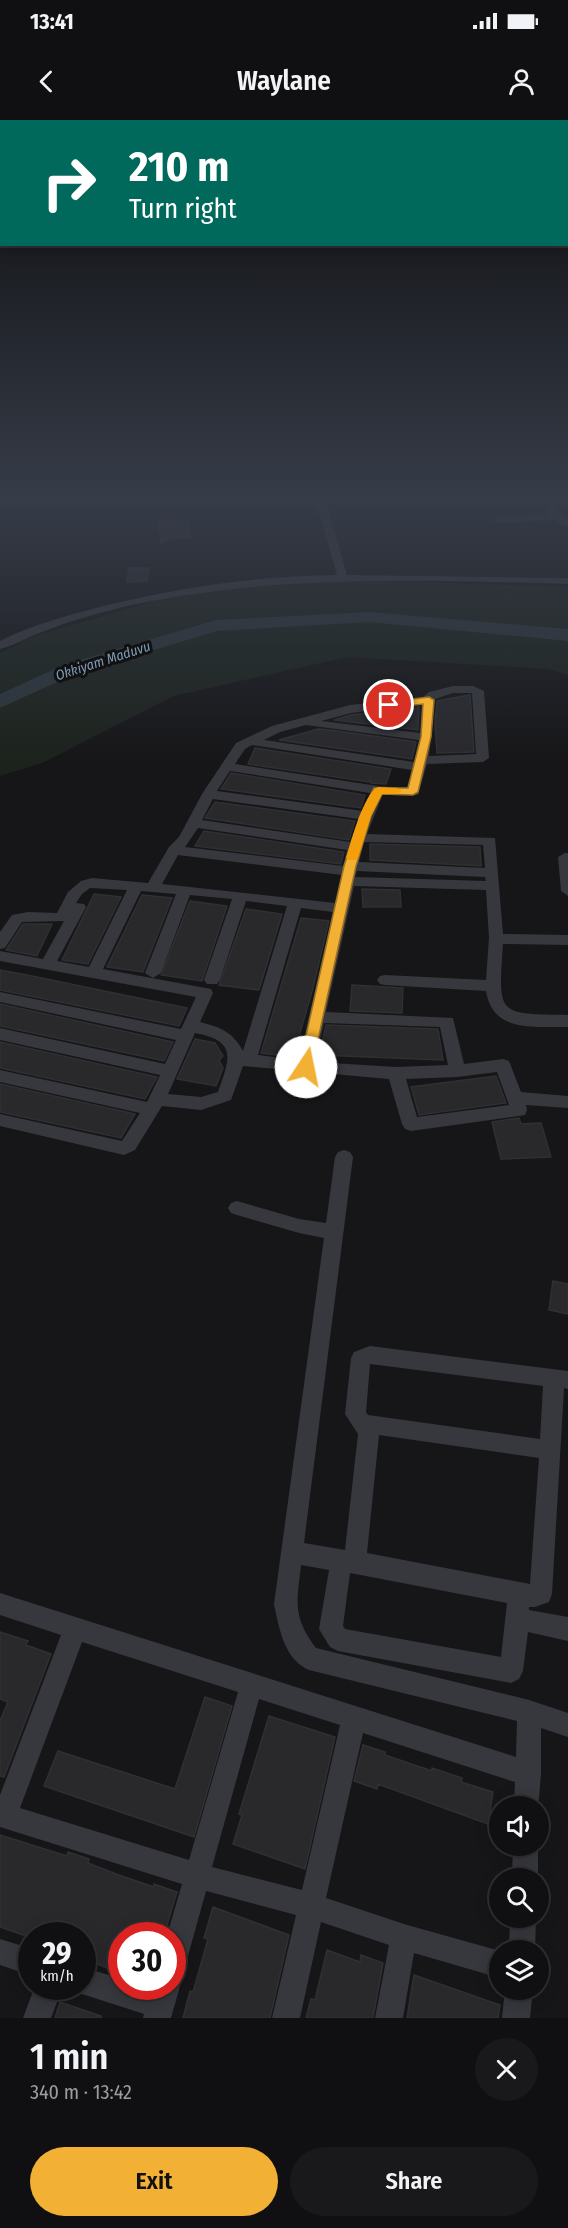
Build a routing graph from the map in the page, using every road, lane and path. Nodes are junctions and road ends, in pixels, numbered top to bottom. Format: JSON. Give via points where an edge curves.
{"nodes":[{"id":1,"x":225,"y":587,"type":"edge"},
{"id":2,"x":0,"y":646,"type":"edge"},
{"id":3,"x":429,"y":700,"type":"junction"},
{"id":4,"x":303,"y":722,"type":"junction"},
{"id":5,"x":426,"y":737,"type":"junction"},
{"id":6,"x":248,"y":741,"type":"junction"},
{"id":7,"x":420,"y":763,"type":"junction"},
{"id":8,"x":226,"y":766,"type":"junction"},
{"id":9,"x":378,"y":790,"type":"junction"},
{"id":10,"x":209,"y":794,"type":"junction"},
{"id":11,"x":366,"y":816,"type":"junction"},
{"id":12,"x":194,"y":823,"type":"junction"},
{"id":13,"x":356,"y":843,"type":"junction"},
{"id":14,"x":174,"y":850,"type":"junction"},
{"id":15,"x":565,"y":857,"type":"dead end"},
{"id":16,"x":348,"y":873,"type":"junction"},
{"id":17,"x":489,"y":877,"type":"junction"},
{"id":18,"x":568,"y":882,"type":"edge"},
{"id":19,"x":92,"y":883,"type":"junction"},
{"id":20,"x":136,"y":886,"type":"junction"},
{"id":21,"x":152,"y":888,"type":"junction"},
{"id":22,"x":185,"y":890,"type":"junction"},
{"id":23,"x":240,"y":896,"type":"junction"},
{"id":24,"x":295,"y":902,"type":"junction"},
{"id":25,"x":341,"y":908,"type":"junction"},
{"id":26,"x":496,"y":939,"type":"junction"},
{"id":27,"x":568,"y":940,"type":"edge"},
{"id":28,"x":0,"y":944,"type":"edge"},
{"id":29,"x":0,"y":956,"type":"edge"},
{"id":30,"x":48,"y":964,"type":"junction"},
{"id":31,"x":94,"y":972,"type":"junction"},
{"id":32,"x":153,"y":973,"type":"dead end"},
{"id":33,"x":212,"y":980,"type":"dead end"},
{"id":34,"x":385,"y":980,"type":"dead end"},
{"id":35,"x":493,"y":986,"type":"junction"},
{"id":36,"x":0,"y":997,"type":"edge"},
{"id":37,"x":316,"y":1017,"type":"junction"},
{"id":38,"x":568,"y":1021,"type":"edge"},
{"id":39,"x":188,"y":1031,"type":"junction"},
{"id":40,"x":0,"y":1034,"type":"edge"},
{"id":41,"x":242,"y":1060,"type":"junction"},
{"id":42,"x":306,"y":1067,"type":"junction"},
{"id":43,"x":170,"y":1071,"type":"junction"},
{"id":44,"x":457,"y":1071,"type":"junction"},
{"id":45,"x":396,"y":1073,"type":"junction"},
{"id":46,"x":0,"y":1076,"type":"edge"},
{"id":47,"x":515,"y":1098,"type":"junction"},
{"id":48,"x":568,"y":1102,"type":"edge"},
{"id":49,"x":154,"y":1104,"type":"junction"},
{"id":50,"x":0,"y":1120,"type":"edge"},
{"id":51,"x":344,"y":1156,"type":"dead end"},
{"id":52,"x":237,"y":1208,"type":"dead end"},
{"id":53,"x":334,"y":1232,"type":"junction"},
{"id":54,"x":561,"y":1379,"type":"edge"},
{"id":55,"x":361,"y":1423,"type":"junction"},
{"id":56,"x":550,"y":1450,"type":"junction"},
{"id":57,"x":292,"y":1552,"type":"junction"},
{"id":58,"x":348,"y":1561,"type":"junction"},
{"id":59,"x":518,"y":1594,"type":"junction"},
{"id":60,"x":0,"y":1604,"type":"edge"},
{"id":61,"x":518,"y":1619,"type":"junction"},
{"id":62,"x":75,"y":1629,"type":"junction"},
{"id":63,"x":568,"y":1629,"type":"edge"},
{"id":64,"x":251,"y":1687,"type":"junction"},
{"id":65,"x":529,"y":1712,"type":"junction"},
{"id":66,"x":354,"y":1719,"type":"junction"},
{"id":67,"x":568,"y":1725,"type":"edge"},
{"id":68,"x":529,"y":1774,"type":"junction"},
{"id":69,"x":528,"y":1796,"type":"edge"},
{"id":70,"x":2,"y":1814,"type":"edge"},
{"id":71,"x":198,"y":1876,"type":"junction"},
{"id":72,"x":312,"y":1906,"type":"junction"},
{"id":73,"x":184,"y":1922,"type":"edge"},
{"id":74,"x":404,"y":1937,"type":"junction"},
{"id":75,"x":0,"y":1952,"type":"edge"},
{"id":76,"x":18,"y":1958,"type":"edge"},
{"id":77,"x":489,"y":1962,"type":"edge"},
{"id":78,"x":96,"y":1984,"type":"edge"},
{"id":79,"x":44,"y":2000,"type":"edge"},
{"id":80,"x":518,"y":2000,"type":"edge"},
{"id":81,"x":161,"y":2003,"type":"edge"},
{"id":82,"x":37,"y":2018,"type":"edge"},
{"id":83,"x":286,"y":2018,"type":"edge"},
{"id":84,"x":389,"y":2018,"type":"edge"},
{"id":85,"x":516,"y":2018,"type":"edge"}],
"edges":[{"from":1,"to":2,"type":"street","via":[[113,605],[27,632]]},
{"from":3,"to":4,"type":"street","via":[[350,709]]},
{"from":3,"to":5,"type":"street"},
{"from":3,"to":7,"type":"street","via":[[434,693],[478,691],[483,758]]},
{"from":4,"to":5,"type":"street"},
{"from":4,"to":6,"type":"street"},
{"from":5,"to":7,"type":"street"},
{"from":6,"to":7,"type":"street"},
{"from":6,"to":8,"type":"street"},
{"from":7,"to":9,"type":"street","via":[[413,792]]},
{"from":8,"to":9,"type":"street"},
{"from":8,"to":10,"type":"street"},
{"from":9,"to":11,"type":"street"},
{"from":10,"to":11,"type":"street"},
{"from":10,"to":12,"type":"street"},
{"from":11,"to":13,"type":"street"},
{"from":12,"to":13,"type":"street"},
{"from":12,"to":14,"type":"street"},
{"from":13,"to":16,"type":"street"},
{"from":13,"to":17,"type":"street","via":[[481,841]]},
{"from":14,"to":16,"type":"street"},
{"from":14,"to":21,"type":"street"},
{"from":15,"to":18,"type":"street"},
{"from":16,"to":17,"type":"street"},
{"from":16,"to":25,"type":"street"},
{"from":17,"to":26,"type":"street"},
{"from":19,"to":20,"type":"street"},
{"from":19,"to":28,"type":"street","via":[[78,888],[62,917],[17,918]]},
{"from":19,"to":30,"type":"street"},
{"from":20,"to":21,"type":"street"},
{"from":20,"to":31,"type":"street"},
{"from":21,"to":22,"type":"street"},
{"from":22,"to":23,"type":"street"},
{"from":22,"to":32,"type":"street"},
{"from":23,"to":24,"type":"street"},
{"from":23,"to":33,"type":"street"},
{"from":24,"to":25,"type":"street"},
{"from":24,"to":41,"type":"street"},
{"from":25,"to":37,"type":"street"},
{"from":26,"to":27,"type":"street"},
{"from":26,"to":35,"type":"street"},
{"from":29,"to":30,"type":"street"},
{"from":30,"to":31,"type":"street"},
{"from":31,"to":39,"type":"street","via":[[205,993]]},
{"from":34,"to":35,"type":"street"},
{"from":35,"to":38,"type":"street","via":[[502,1013],[515,1018]]},
{"from":36,"to":39,"type":"street"},
{"from":37,"to":42,"type":"street"},
{"from":37,"to":44,"type":"street","via":[[447,1022]]},
{"from":39,"to":41,"type":"street","via":[[212,1030],[224,1035]]},
{"from":39,"to":43,"type":"street"},
{"from":40,"to":43,"type":"street"},
{"from":41,"to":42,"type":"street"},
{"from":41,"to":49,"type":"street","via":[[225,1096],[214,1102]]},
{"from":42,"to":45,"type":"street"},
{"from":43,"to":49,"type":"street"},
{"from":44,"to":45,"type":"street"},
{"from":44,"to":47,"type":"street","via":[[503,1065]]},
{"from":45,"to":47,"type":"street","via":[[411,1124],[519,1110]]},
{"from":46,"to":49,"type":"street"},
{"from":47,"to":48,"type":"street"},
{"from":49,"to":50,"type":"street","via":[[124,1148]]},
{"from":51,"to":53,"type":"street"},
{"from":52,"to":53,"type":"street"},
{"from":53,"to":57,"type":"street"},
{"from":54,"to":55,"type":"street","via":[[370,1355],[361,1358],[359,1365],[355,1414]]},
{"from":54,"to":56,"type":"street"},
{"from":55,"to":56,"type":"street"},
{"from":55,"to":58,"type":"street","via":[[369,1432]]},
{"from":56,"to":59,"type":"street","via":[[543,1588],[535,1596]]},
{"from":57,"to":58,"type":"street"},
{"from":57,"to":65,"type":"street","via":[[285,1604],[292,1635],[309,1658]]},
{"from":58,"to":59,"type":"street"},
{"from":58,"to":61,"type":"street","via":[[331,1629],[338,1639],[511,1671]]},
{"from":59,"to":61,"type":"street"},
{"from":60,"to":62,"type":"street"},
{"from":61,"to":63,"type":"street"},
{"from":62,"to":64,"type":"street"},
{"from":62,"to":70,"type":"street"},
{"from":64,"to":66,"type":"street"},
{"from":64,"to":71,"type":"street"},
{"from":65,"to":67,"type":"street"},
{"from":65,"to":68,"type":"street"},
{"from":66,"to":68,"type":"street"},
{"from":66,"to":72,"type":"street"},
{"from":68,"to":69,"type":"street"},
{"from":70,"to":71,"type":"street"},
{"from":71,"to":72,"type":"street"},
{"from":71,"to":73,"type":"street"},
{"from":72,"to":74,"type":"street"},
{"from":72,"to":83,"type":"street"},
{"from":74,"to":77,"type":"street"},
{"from":74,"to":84,"type":"street"},
{"from":75,"to":76,"type":"street"},
{"from":78,"to":81,"type":"street"},
{"from":79,"to":82,"type":"street"},
{"from":80,"to":85,"type":"street"}]}
